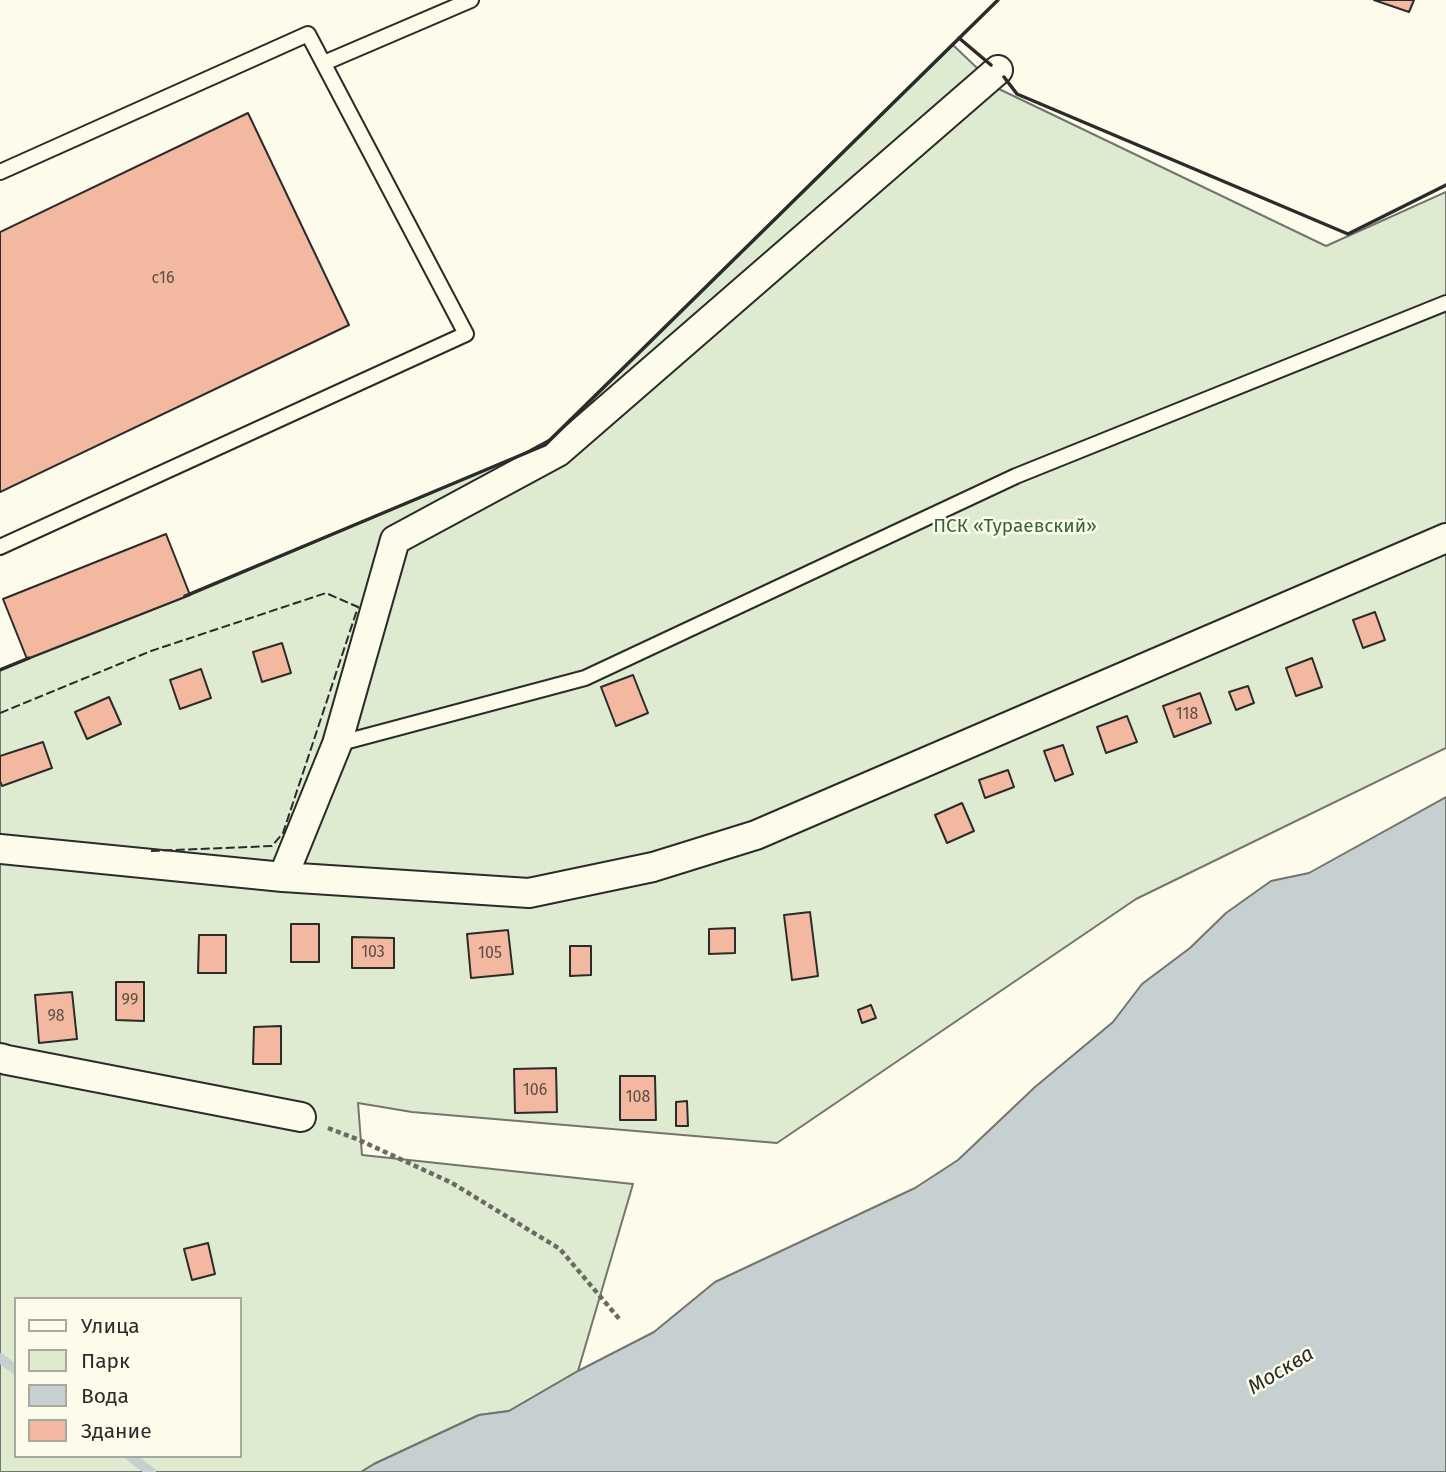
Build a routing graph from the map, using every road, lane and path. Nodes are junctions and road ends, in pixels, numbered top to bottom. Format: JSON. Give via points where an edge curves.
{"nodes":[{"id":1,"x":471,"y":0,"type":"edge"},
{"id":2,"x":324,"y":63,"type":"junction"},
{"id":3,"x":998,"y":70,"type":"dead end"},
{"id":4,"x":0,"y":172,"type":"edge"},
{"id":5,"x":1446,"y":303,"type":"edge"},
{"id":6,"x":1446,"y":538,"type":"edge"},
{"id":7,"x":0,"y":547,"type":"edge"},
{"id":8,"x":337,"y":744,"type":"junction"},
{"id":9,"x":0,"y":849,"type":"edge"},
{"id":10,"x":284,"y":877,"type":"junction"},
{"id":11,"x":0,"y":1058,"type":"edge"},
{"id":12,"x":301,"y":1117,"type":"joint"},
{"id":13,"x":621,"y":1321,"type":"dead end"}],
"edges":[{"from":1,"to":2,"type":"lane"},
{"from":2,"to":4,"type":"lane","via":[[308,34]]},
{"from":2,"to":7,"type":"lane","via":[[466,334]]},
{"from":3,"to":8,"type":"street","via":[[558,452],[395,540]]},
{"from":5,"to":8,"type":"lane","via":[[1016,476],[585,678]]},
{"from":6,"to":10,"type":"street","via":[[756,835],[653,867],[529,892]]},
{"from":8,"to":10,"type":"street"},
{"from":9,"to":10,"type":"street"},
{"from":11,"to":12,"type":"street"},
{"from":12,"to":13,"type":"path","via":[[452,1183],[559,1249]]}]}
